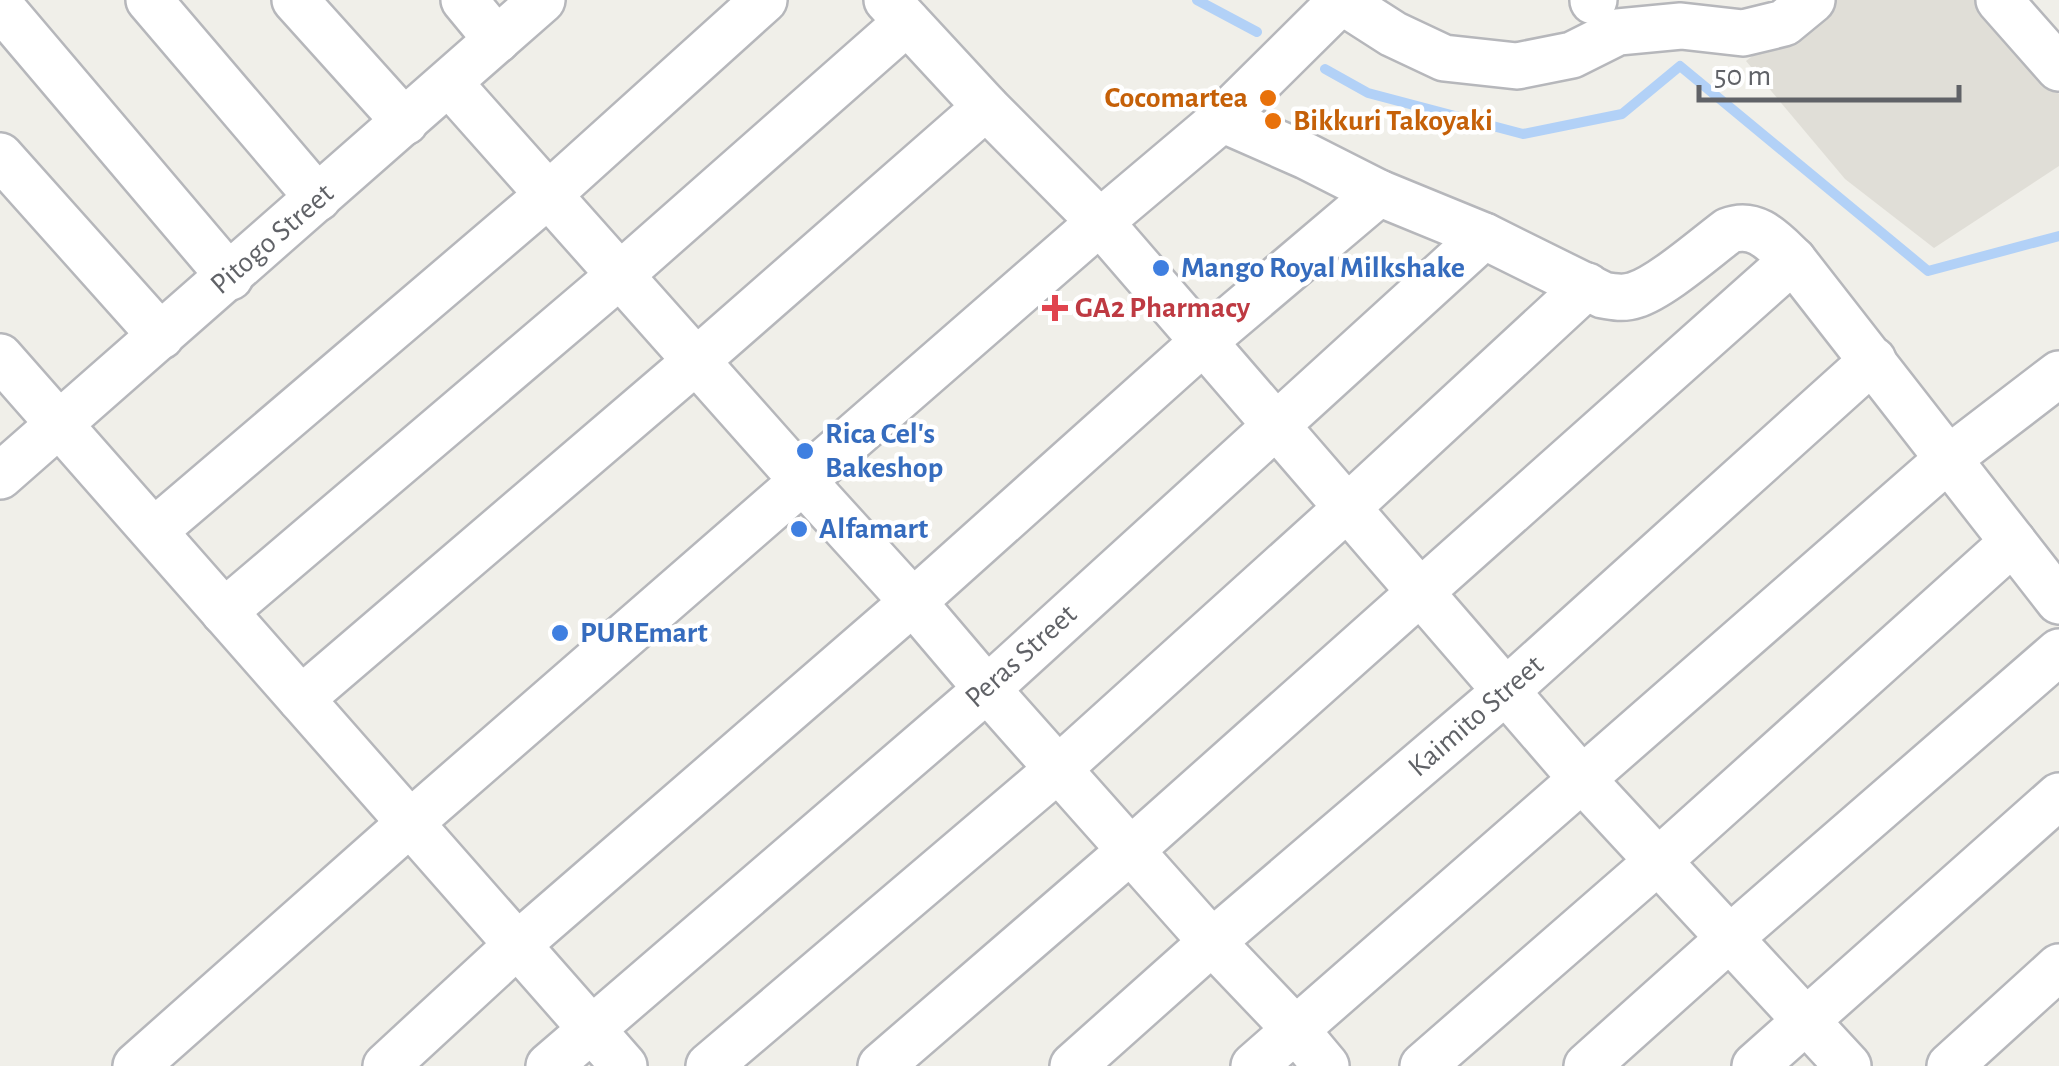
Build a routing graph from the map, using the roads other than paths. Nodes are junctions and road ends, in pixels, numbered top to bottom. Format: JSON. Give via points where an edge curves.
{"nodes":[{"id":1,"x":150,"y":0,"type":"edge"},
{"id":2,"x":295,"y":0,"type":"edge"},
{"id":3,"x":464,"y":0,"type":"edge"},
{"id":4,"x":542,"y":0,"type":"edge"},
{"id":5,"x":764,"y":0,"type":"edge"},
{"id":6,"x":1812,"y":0,"type":"edge"},
{"id":7,"x":1998,"y":0,"type":"edge"},
{"id":8,"x":1340,"y":1,"type":"edge"},
{"id":9,"x":0,"y":6,"type":"edge"},
{"id":10,"x":1599,"y":8,"type":"edge"},
{"id":11,"x":897,"y":11,"type":"edge"},
{"id":12,"x":498,"y":40,"type":"junction"},
{"id":13,"x":2059,"y":68,"type":"edge"},
{"id":14,"x":449,"y":83,"type":"junction"},
{"id":15,"x":986,"y":108,"type":"junction"},
{"id":16,"x":1222,"y":119,"type":"junction"},
{"id":17,"x":405,"y":122,"type":"junction"},
{"id":18,"x":0,"y":156,"type":"edge"},
{"id":19,"x":1378,"y":193,"type":"junction"},
{"id":20,"x":548,"y":195,"type":"junction"},
{"id":21,"x":318,"y":198,"type":"junction"},
{"id":22,"x":1100,"y":222,"type":"junction"},
{"id":23,"x":1484,"y":236,"type":"junction"},
{"id":24,"x":1793,"y":260,"type":"junction"},
{"id":25,"x":620,"y":275,"type":"junction"},
{"id":26,"x":230,"y":276,"type":"junction"},
{"id":27,"x":1587,"y":286,"type":"junction"},
{"id":28,"x":161,"y":336,"type":"junction"},
{"id":29,"x":1202,"y":343,"type":"junction"},
{"id":30,"x":0,"y":357,"type":"edge"},
{"id":31,"x":1873,"y":360,"type":"junction"},
{"id":32,"x":696,"y":361,"type":"junction"},
{"id":33,"x":2059,"y":374,"type":"edge"},
{"id":34,"x":60,"y":424,"type":"junction"},
{"id":35,"x":1276,"y":426,"type":"junction"},
{"id":36,"x":1948,"y":459,"type":"junction"},
{"id":37,"x":0,"y":476,"type":"edge"},
{"id":38,"x":802,"y":481,"type":"junction"},
{"id":39,"x":1348,"y":507,"type":"junction"},
{"id":40,"x":154,"y":531,"type":"junction"},
{"id":41,"x":2014,"y":542,"type":"junction"},
{"id":42,"x":1420,"y":591,"type":"junction"},
{"id":43,"x":2059,"y":601,"type":"edge"},
{"id":44,"x":913,"y":602,"type":"junction"},
{"id":45,"x":224,"y":612,"type":"junction"},
{"id":46,"x":2059,"y":652,"type":"edge"},
{"id":47,"x":987,"y":688,"type":"junction"},
{"id":48,"x":1507,"y":690,"type":"junction"},
{"id":49,"x":301,"y":698,"type":"junction"},
{"id":50,"x":1058,"y":769,"type":"junction"},
{"id":51,"x":1582,"y":779,"type":"junction"},
{"id":52,"x":2059,"y":796,"type":"edge"},
{"id":53,"x":410,"y":823,"type":"junction"},
{"id":54,"x":1131,"y":850,"type":"junction"},
{"id":55,"x":1657,"y":862,"type":"junction"},
{"id":56,"x":1731,"y":937,"type":"junction"},
{"id":57,"x":1212,"y":942,"type":"junction"},
{"id":58,"x":516,"y":946,"type":"junction"},
{"id":59,"x":2059,"y":967,"type":"edge"},
{"id":60,"x":1806,"y":1023,"type":"junction"},
{"id":61,"x":590,"y":1028,"type":"junction"},
{"id":62,"x":1296,"y":1030,"type":"junction"},
{"id":63,"x":136,"y":1066,"type":"edge"},
{"id":64,"x":386,"y":1066,"type":"edge"},
{"id":65,"x":549,"y":1066,"type":"edge"},
{"id":66,"x":624,"y":1066,"type":"edge"},
{"id":67,"x":709,"y":1066,"type":"edge"},
{"id":68,"x":881,"y":1066,"type":"edge"},
{"id":69,"x":1074,"y":1066,"type":"edge"},
{"id":70,"x":1254,"y":1066,"type":"edge"},
{"id":71,"x":1326,"y":1066,"type":"edge"},
{"id":72,"x":1423,"y":1066,"type":"edge"},
{"id":73,"x":1587,"y":1066,"type":"edge"},
{"id":74,"x":1755,"y":1066,"type":"edge"},
{"id":75,"x":1848,"y":1066,"type":"edge"},
{"id":76,"x":1950,"y":1066,"type":"edge"}],
"edges":[{"from":1,"to":21,"type":"street"},
{"from":2,"to":17,"type":"street"},
{"from":3,"to":12,"type":"street"},
{"from":4,"to":12,"type":"street","name":"Pitogo Street"},
{"from":5,"to":20,"type":"street"},
{"from":6,"to":10,"type":"street","via":[[1784,22],[1743,34]]},
{"from":7,"to":13,"type":"street"},
{"from":8,"to":10,"type":"street","via":[[1444,58],[1516,66],[1572,55]]},
{"from":8,"to":16,"type":"street"},
{"from":9,"to":26,"type":"street"},
{"from":11,"to":15,"type":"street"},
{"from":11,"to":25,"type":"street"},
{"from":12,"to":14,"type":"street","name":"Pitogo Street"},
{"from":14,"to":17,"type":"street","name":"Pitogo Street"},
{"from":14,"to":20,"type":"street"},
{"from":15,"to":22,"type":"street"},
{"from":15,"to":32,"type":"street"},
{"from":16,"to":19,"type":"street"},
{"from":16,"to":22,"type":"street"},
{"from":17,"to":21,"type":"street","name":"Pitogo Street"},
{"from":18,"to":28,"type":"street"},
{"from":19,"to":23,"type":"street"},
{"from":19,"to":29,"type":"street"},
{"from":20,"to":25,"type":"street"},
{"from":20,"to":40,"type":"street"},
{"from":21,"to":26,"type":"street","name":"Pitogo Street"},
{"from":22,"to":29,"type":"street"},
{"from":22,"to":38,"type":"street"},
{"from":23,"to":27,"type":"street"},
{"from":23,"to":35,"type":"street","name":"Peras Street"},
{"from":24,"to":27,"type":"street","via":[[1754,228],[1736,228],[1635,296],[1617,298]]},
{"from":24,"to":31,"type":"street"},
{"from":24,"to":42,"type":"street"},
{"from":25,"to":32,"type":"street"},
{"from":25,"to":45,"type":"street"},
{"from":26,"to":28,"type":"street","name":"Pitogo Street"},
{"from":27,"to":39,"type":"street"},
{"from":28,"to":34,"type":"street","name":"Pitogo Street"},
{"from":29,"to":35,"type":"street"},
{"from":29,"to":44,"type":"street"},
{"from":30,"to":34,"type":"street"},
{"from":31,"to":36,"type":"street"},
{"from":31,"to":48,"type":"street","name":"Kaimito Street"},
{"from":32,"to":38,"type":"street"},
{"from":32,"to":49,"type":"street"},
{"from":33,"to":36,"type":"street"},
{"from":34,"to":37,"type":"street","name":"Pitogo Street"},
{"from":34,"to":40,"type":"street"},
{"from":35,"to":39,"type":"street"},
{"from":35,"to":47,"type":"street","name":"Peras Street"},
{"from":36,"to":41,"type":"street"},
{"from":36,"to":51,"type":"street"},
{"from":38,"to":44,"type":"street"},
{"from":38,"to":53,"type":"street"},
{"from":39,"to":42,"type":"street"},
{"from":39,"to":50,"type":"street"},
{"from":40,"to":45,"type":"street"},
{"from":41,"to":43,"type":"street"},
{"from":41,"to":55,"type":"street"},
{"from":42,"to":48,"type":"street"},
{"from":42,"to":54,"type":"street"},
{"from":44,"to":47,"type":"street"},
{"from":44,"to":58,"type":"street"},
{"from":45,"to":49,"type":"street"},
{"from":46,"to":56,"type":"street"},
{"from":47,"to":50,"type":"street"},
{"from":47,"to":61,"type":"street","name":"Peras Street"},
{"from":48,"to":51,"type":"street"},
{"from":48,"to":57,"type":"street","name":"Kaimito Street"},
{"from":49,"to":53,"type":"street"},
{"from":50,"to":54,"type":"street"},
{"from":50,"to":67,"type":"street"},
{"from":51,"to":55,"type":"street"},
{"from":51,"to":62,"type":"street"},
{"from":52,"to":60,"type":"street"},
{"from":53,"to":58,"type":"street"},
{"from":53,"to":63,"type":"street"},
{"from":54,"to":57,"type":"street"},
{"from":54,"to":68,"type":"street"},
{"from":55,"to":56,"type":"street"},
{"from":55,"to":72,"type":"street"},
{"from":56,"to":60,"type":"street"},
{"from":56,"to":73,"type":"street"},
{"from":57,"to":62,"type":"street"},
{"from":57,"to":69,"type":"street","name":"Kaimito Street"},
{"from":58,"to":61,"type":"street"},
{"from":58,"to":64,"type":"street"},
{"from":59,"to":76,"type":"street"},
{"from":60,"to":74,"type":"street"},
{"from":60,"to":75,"type":"street"},
{"from":61,"to":65,"type":"street","name":"Peras Street"},
{"from":61,"to":66,"type":"street"},
{"from":62,"to":70,"type":"street"},
{"from":62,"to":71,"type":"street"}]}
